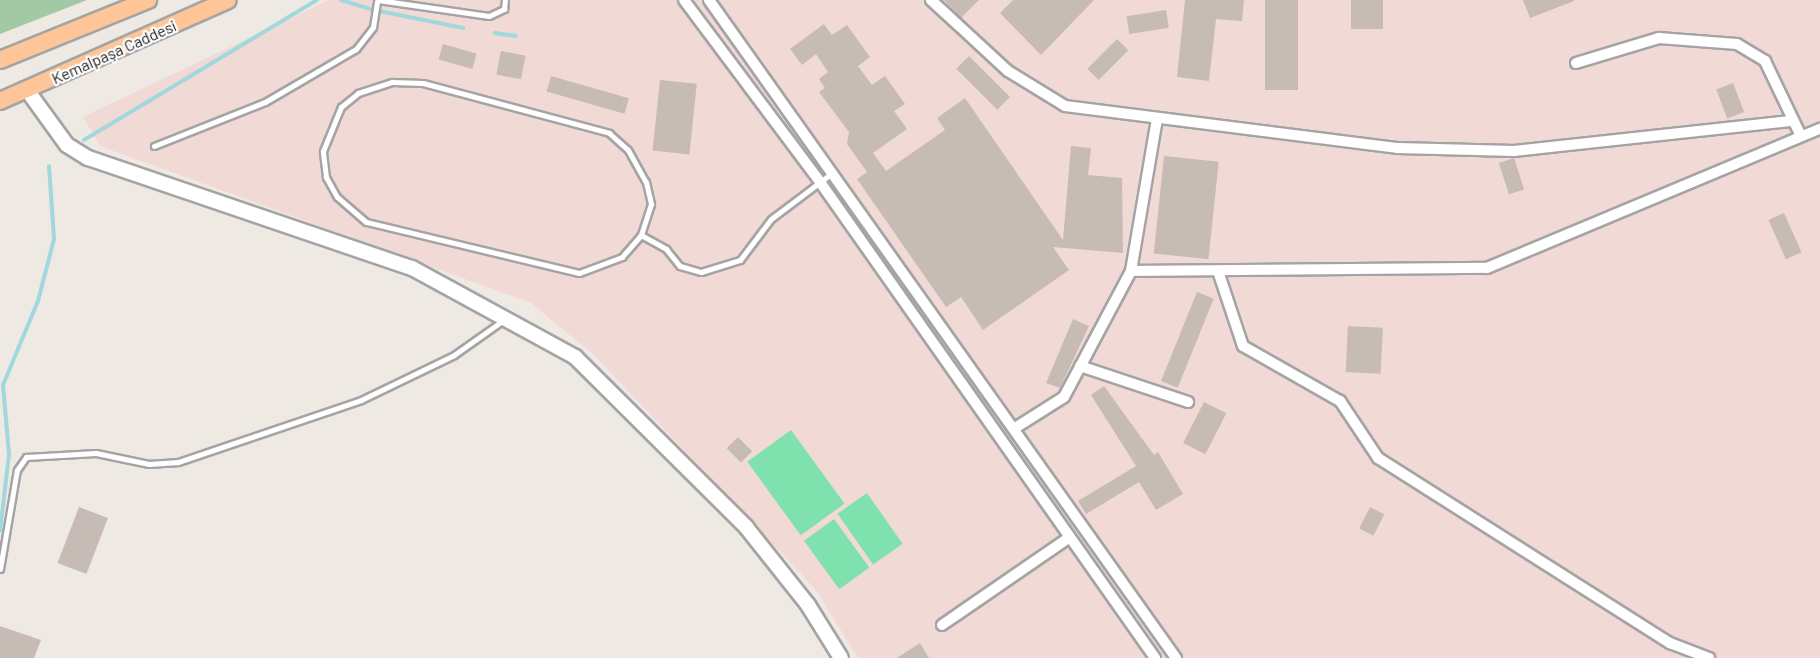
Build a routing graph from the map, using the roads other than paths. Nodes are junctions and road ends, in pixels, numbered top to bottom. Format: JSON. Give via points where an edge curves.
{"nodes":[{"id":1,"x":148,"y":0,"type":"edge"},
{"id":2,"x":228,"y":0,"type":"edge"},
{"id":3,"x":377,"y":0,"type":"edge"},
{"id":4,"x":505,"y":0,"type":"edge"},
{"id":5,"x":684,"y":0,"type":"edge"},
{"id":6,"x":710,"y":0,"type":"edge"},
{"id":7,"x":931,"y":0,"type":"edge"},
{"id":8,"x":0,"y":60,"type":"edge"},
{"id":9,"x":1576,"y":63,"type":"dead end"},
{"id":10,"x":27,"y":90,"type":"junction"},
{"id":11,"x":0,"y":101,"type":"edge"},
{"id":12,"x":1157,"y":119,"type":"junction"},
{"id":13,"x":1790,"y":121,"type":"junction"},
{"id":14,"x":1820,"y":129,"type":"edge"},
{"id":15,"x":1801,"y":136,"type":"junction"},
{"id":16,"x":154,"y":146,"type":"dead end"},
{"id":17,"x":834,"y":172,"type":"junction"},
{"id":18,"x":820,"y":182,"type":"junction"},
{"id":19,"x":641,"y":235,"type":"junction"},
{"id":20,"x":1218,"y":271,"type":"junction"},
{"id":21,"x":1131,"y":272,"type":"junction"},
{"id":22,"x":507,"y":318,"type":"junction"},
{"id":23,"x":1080,"y":366,"type":"junction"},
{"id":24,"x":1188,"y":402,"type":"dead end"},
{"id":25,"x":1015,"y":428,"type":"junction"},
{"id":26,"x":1070,"y":537,"type":"junction"},
{"id":27,"x":0,"y":569,"type":"edge"},
{"id":28,"x":942,"y":625,"type":"dead end"},
{"id":29,"x":841,"y":658,"type":"edge"},
{"id":30,"x":1155,"y":658,"type":"edge"},
{"id":31,"x":1176,"y":658,"type":"edge"},
{"id":32,"x":1709,"y":658,"type":"edge"}],
"edges":[{"from":1,"to":8,"type":"main road","name":"Kemalpaşa Caddesi"},
{"from":2,"to":10,"type":"main road","name":"Kemalpaşa Caddesi"},
{"from":3,"to":4,"type":"lane","via":[[489,16],[504,9]]},
{"from":3,"to":16,"type":"lane","via":[[373,27],[356,49],[264,102]]},
{"from":5,"to":18,"type":"street"},
{"from":6,"to":17,"type":"street"},
{"from":7,"to":12,"type":"street","via":[[1008,71],[1065,106]]},
{"from":9,"to":13,"type":"street","via":[[1659,38],[1737,44],[1765,62]]},
{"from":10,"to":11,"type":"main road","name":"Kemalpaşa Caddesi"},
{"from":10,"to":22,"type":"street","via":[[67,145],[88,158],[412,268]]},
{"from":12,"to":13,"type":"street","via":[[1398,148],[1514,151]]},
{"from":12,"to":21,"type":"street"},
{"from":13,"to":15,"type":"street"},
{"from":14,"to":15,"type":"street"},
{"from":15,"to":20,"type":"street","via":[[1487,268]]},
{"from":17,"to":18,"type":"lane"},
{"from":17,"to":25,"type":"street"},
{"from":18,"to":19,"type":"lane","via":[[771,219],[740,260],[701,272],[681,266],[666,249]]},
{"from":18,"to":26,"type":"street"},
{"from":19,"to":19,"type":"lane","via":[[622,257],[579,273],[366,222],[337,197],[326,177],[323,151],[329,125],[358,93],[408,81],[609,133],[628,150],[646,182],[651,204]]},
{"from":20,"to":21,"type":"street"},
{"from":20,"to":32,"type":"street","via":[[1243,346],[1340,401],[1378,458],[1670,643]]},
{"from":21,"to":23,"type":"street"},
{"from":22,"to":27,"type":"lane","via":[[454,355],[372,395],[178,462],[149,464],[96,453],[26,457],[17,470]]},
{"from":22,"to":29,"type":"street","via":[[575,357],[746,527],[808,605]]},
{"from":23,"to":24,"type":"street"},
{"from":23,"to":25,"type":"street","via":[[1064,397]]},
{"from":25,"to":31,"type":"street"},
{"from":26,"to":28,"type":"street"},
{"from":26,"to":30,"type":"street"}]}
